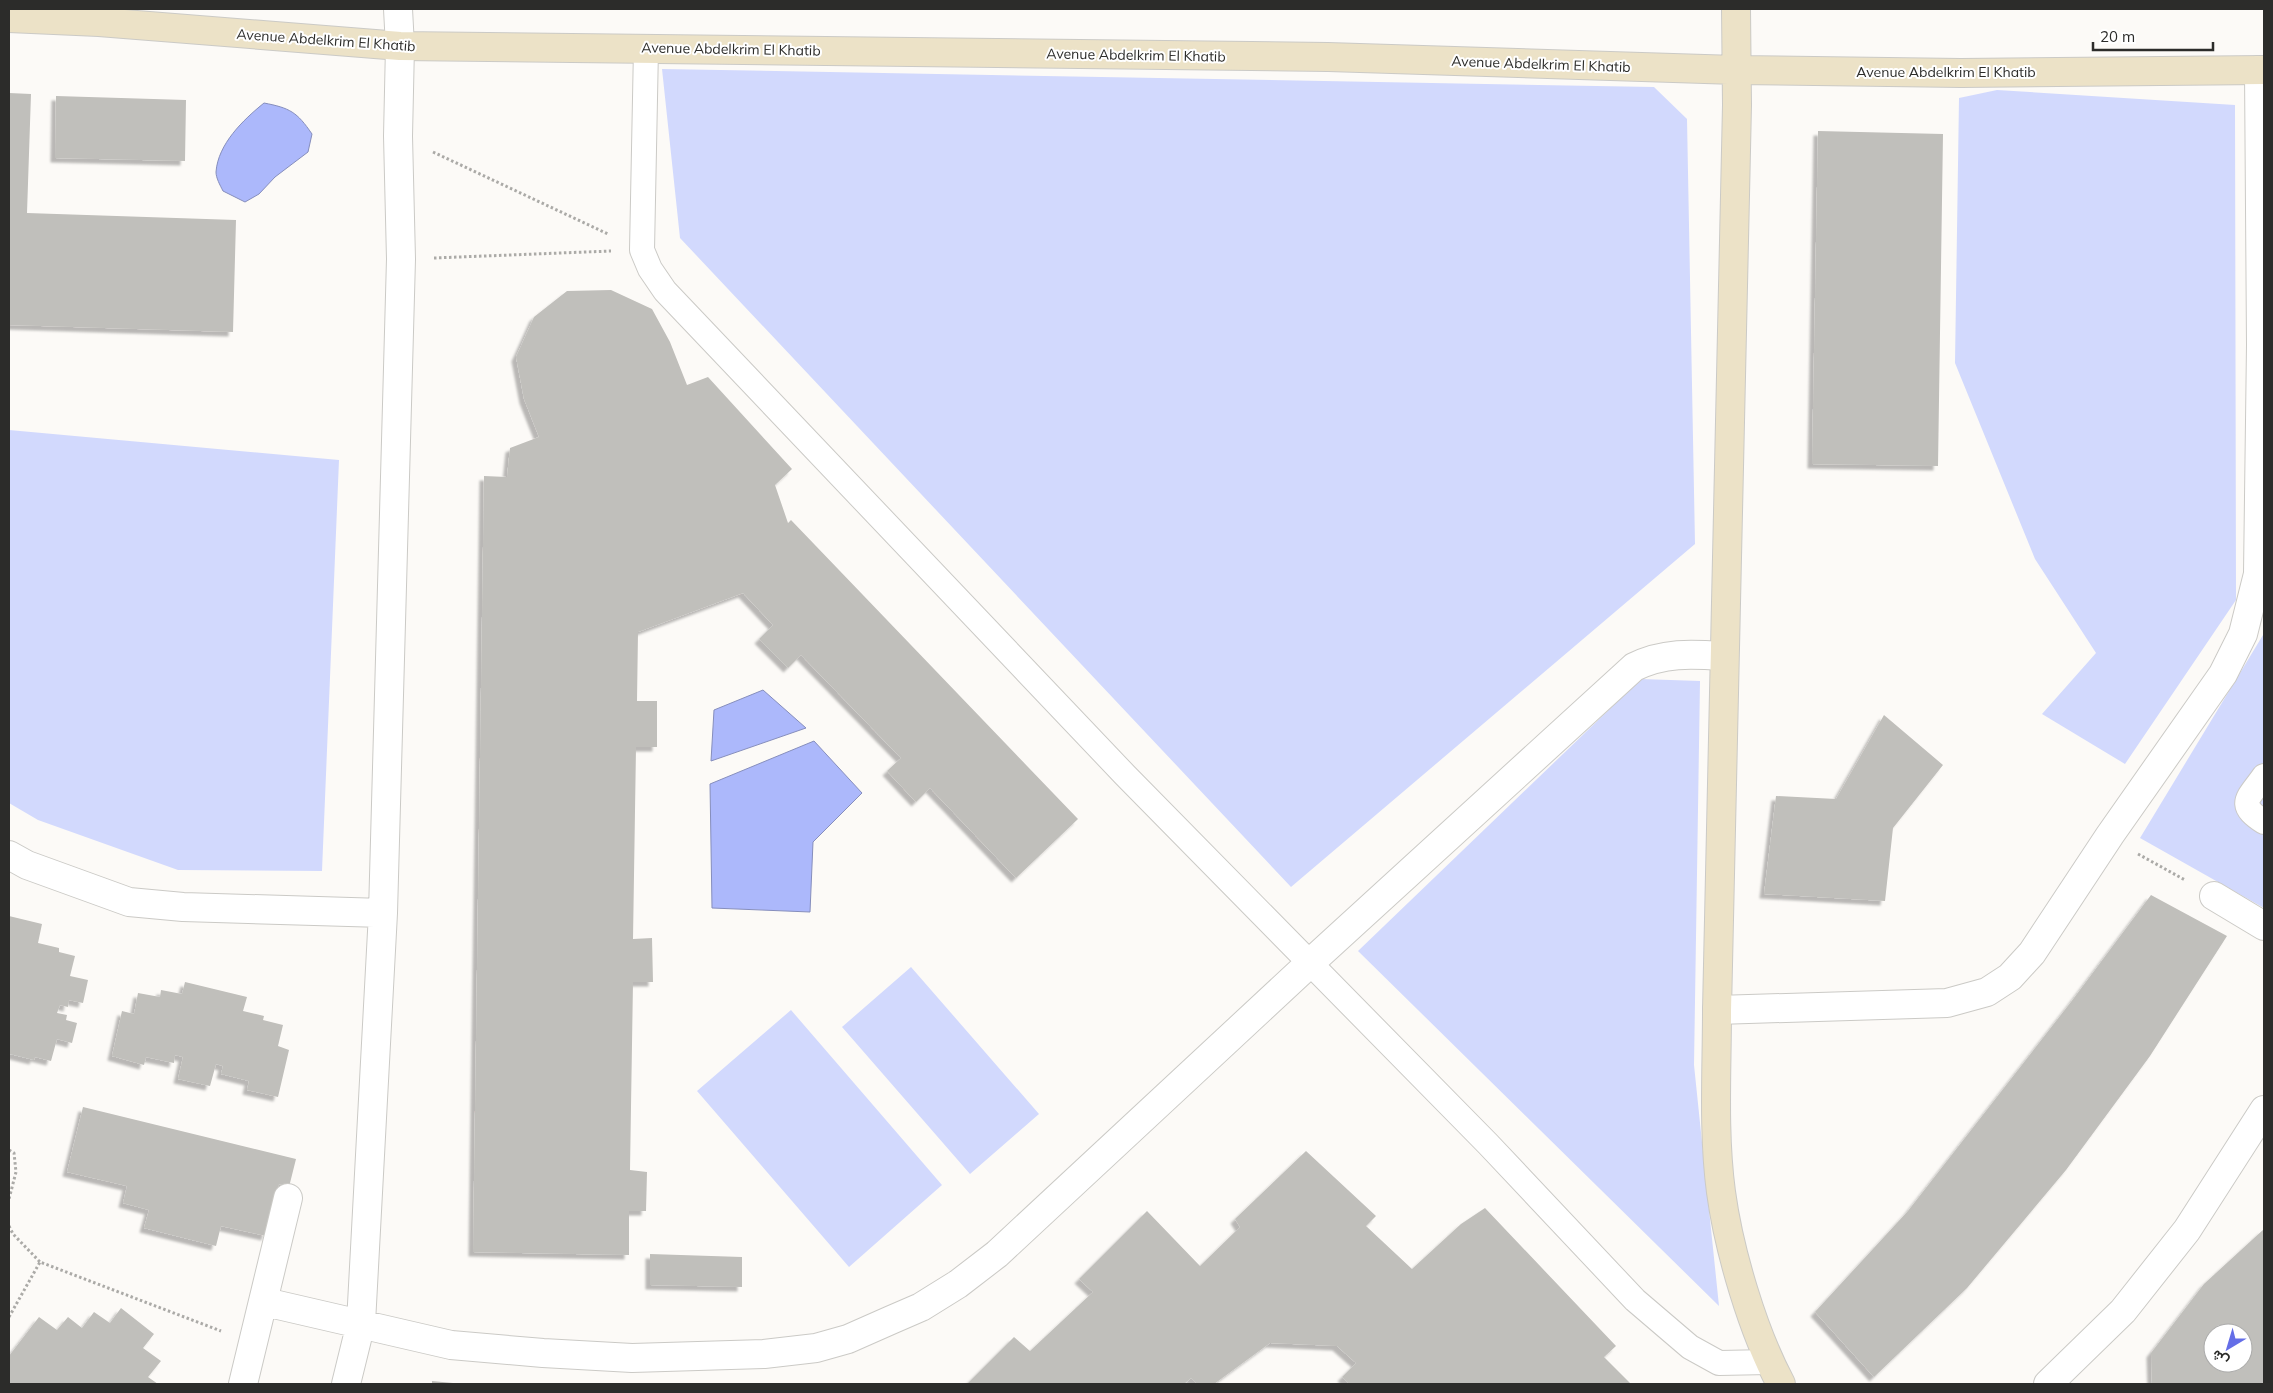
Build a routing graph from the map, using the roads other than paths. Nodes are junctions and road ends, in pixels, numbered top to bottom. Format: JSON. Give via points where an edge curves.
{"nodes":[{"id":1,"x":398,"y":9,"type":"edge"},
{"id":2,"x":1736,"y":9,"type":"edge"},
{"id":3,"x":9,"y":18,"type":"edge"},
{"id":4,"x":400,"y":46,"type":"junction"},
{"id":5,"x":646,"y":48,"type":"junction"},
{"id":6,"x":1736,"y":70,"type":"junction"},
{"id":7,"x":2262,"y":70,"type":"edge"},
{"id":8,"x":1724,"y":656,"type":"junction"},
{"id":9,"x":2264,"y":776,"type":"edge"},
{"id":10,"x":2264,"y":822,"type":"edge"},
{"id":11,"x":9,"y":855,"type":"edge"},
{"id":12,"x":2214,"y":896,"type":"dead end"},
{"id":13,"x":383,"y":913,"type":"junction"},
{"id":14,"x":2264,"y":926,"type":"edge"},
{"id":15,"x":1310,"y":963,"type":"junction"},
{"id":16,"x":1717,"y":1010,"type":"junction"},
{"id":17,"x":2264,"y":1110,"type":"edge"},
{"id":18,"x":288,"y":1198,"type":"dead end"},
{"id":19,"x":265,"y":1302,"type":"junction"},
{"id":20,"x":361,"y":1323,"type":"junction"},
{"id":21,"x":1775,"y":1373,"type":"edge"},
{"id":22,"x":244,"y":1384,"type":"edge"},
{"id":23,"x":346,"y":1384,"type":"edge"},
{"id":24,"x":2048,"y":1384,"type":"edge"}],
"edges":[{"from":1,"to":4,"type":"street"},
{"from":2,"to":6,"type":"street"},
{"from":3,"to":4,"type":"street","name":"Avenue Abdelkrim El Khatib"},
{"from":4,"to":5,"type":"street","name":"Avenue Abdelkrim El Khatib"},
{"from":4,"to":13,"type":"street","via":[[401,259]]},
{"from":5,"to":6,"type":"street","name":"Avenue Abdelkrim El Khatib","via":[[1328,57]]},
{"from":5,"to":15,"type":"lane","via":[[642,250],[665,291],[1118,768]]},
{"from":6,"to":7,"type":"street","name":"Avenue Abdelkrim El Khatib","via":[[1961,73]]},
{"from":6,"to":8,"type":"street"},
{"from":7,"to":16,"type":"street","via":[[2258,574],[2243,634],[2223,674],[2032,953],[2010,977],[1987,992],[1947,1003]]},
{"from":8,"to":15,"type":"street","via":[[1677,654],[1649,659],[1634,667]]},
{"from":8,"to":16,"type":"street"},
{"from":9,"to":10,"type":"lane","via":[[2247,805],[2251,814]]},
{"from":11,"to":13,"type":"street","via":[[130,902],[183,907]]},
{"from":12,"to":14,"type":"street"},
{"from":13,"to":20,"type":"street"},
{"from":15,"to":20,"type":"street","via":[[998,1254],[921,1307],[848,1338],[816,1348],[764,1354],[632,1358],[451,1345]]},
{"from":15,"to":21,"type":"lane","via":[[1635,1300],[1674,1335],[1719,1363]]},
{"from":16,"to":21,"type":"street","via":[[1721,1192],[1737,1270]]},
{"from":17,"to":24,"type":"street","via":[[2176,1245],[2123,1311]]},
{"from":18,"to":19,"type":"street"},
{"from":19,"to":20,"type":"street"},
{"from":19,"to":22,"type":"street"},
{"from":20,"to":23,"type":"street"}]}
